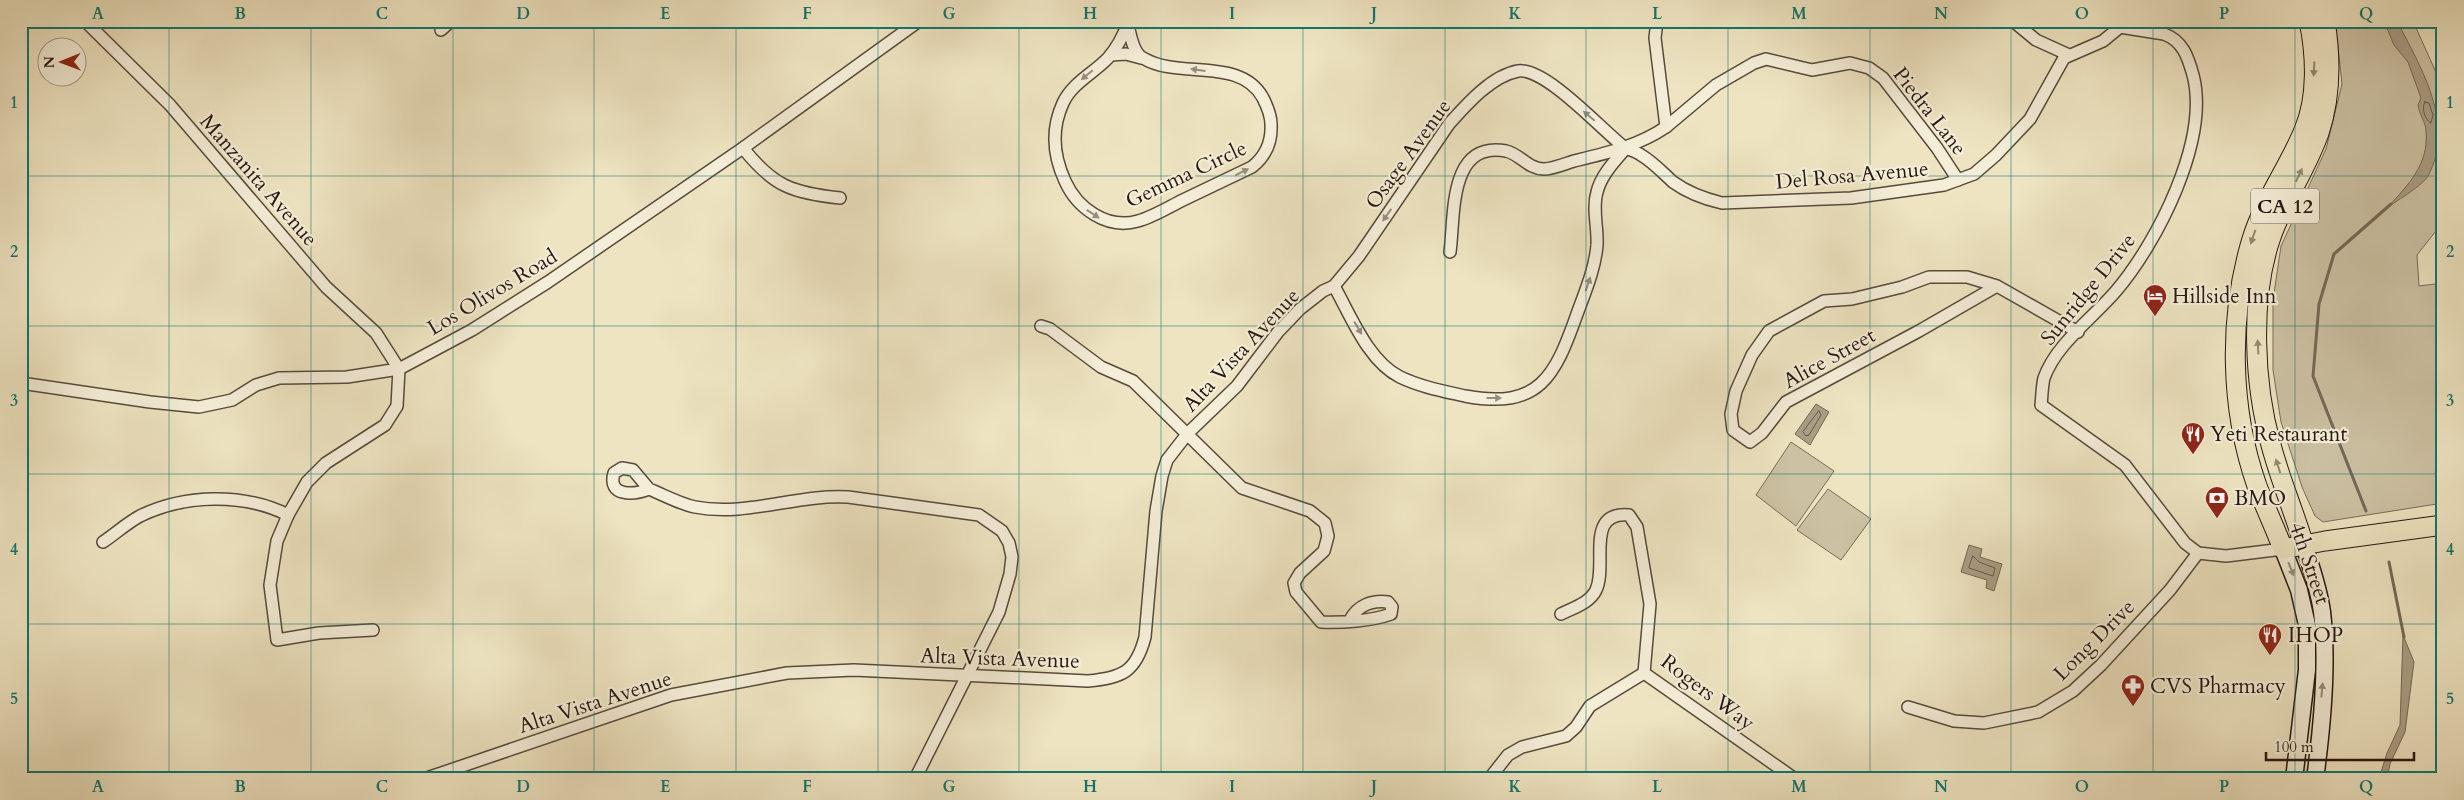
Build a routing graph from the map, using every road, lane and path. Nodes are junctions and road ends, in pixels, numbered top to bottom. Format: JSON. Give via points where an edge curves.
{"nodes":[{"id":1,"x":85,"y":21,"type":"edge"},
{"id":2,"x":451,"y":21,"type":"edge"},
{"id":3,"x":919,"y":21,"type":"edge"},
{"id":4,"x":1657,"y":21,"type":"edge"},
{"id":5,"x":2013,"y":21,"type":"edge"},
{"id":6,"x":2107,"y":21,"type":"edge"},
{"id":7,"x":2309,"y":21,"type":"edge"},
{"id":8,"x":2325,"y":21,"type":"edge"},
{"id":9,"x":1128,"y":23,"type":"edge"},
{"id":10,"x":2120,"y":27,"type":"junction"},
{"id":11,"x":442,"y":30,"type":"dead end"},
{"id":12,"x":1111,"y":55,"type":"junction"},
{"id":13,"x":2069,"y":55,"type":"junction"},
{"id":14,"x":1141,"y":58,"type":"junction"},
{"id":15,"x":1666,"y":127,"type":"junction"},
{"id":16,"x":743,"y":148,"type":"junction"},
{"id":17,"x":1626,"y":148,"type":"junction"},
{"id":18,"x":1958,"y":180,"type":"junction"},
{"id":19,"x":840,"y":198,"type":"dead end"},
{"id":20,"x":1450,"y":252,"type":"dead end"},
{"id":21,"x":1334,"y":286,"type":"junction"},
{"id":22,"x":1997,"y":286,"type":"junction"},
{"id":23,"x":1041,"y":326,"type":"dead end"},
{"id":24,"x":2078,"y":332,"type":"junction"},
{"id":25,"x":399,"y":369,"type":"junction"},
{"id":26,"x":21,"y":383,"type":"edge"},
{"id":27,"x":1188,"y":434,"type":"junction"},
{"id":28,"x":649,"y":490,"type":"dead end"},
{"id":29,"x":288,"y":515,"type":"junction"},
{"id":30,"x":2443,"y":525,"type":"edge"},
{"id":31,"x":103,"y":542,"type":"dead end"},
{"id":32,"x":2304,"y":545,"type":"junction"},
{"id":33,"x":2283,"y":549,"type":"junction"},
{"id":34,"x":2198,"y":553,"type":"junction"},
{"id":35,"x":1562,"y":614,"type":"dead end"},
{"id":36,"x":1350,"y":620,"type":"dead end"},
{"id":37,"x":373,"y":630,"type":"dead end"},
{"id":38,"x":1644,"y":673,"type":"junction"},
{"id":39,"x":968,"y":676,"type":"junction"},
{"id":40,"x":1908,"y":706,"type":"dead end"},
{"id":41,"x":431,"y":778,"type":"edge"},
{"id":42,"x":915,"y":779,"type":"edge"},
{"id":43,"x":1489,"y":779,"type":"edge"},
{"id":44,"x":1795,"y":779,"type":"edge"},
{"id":45,"x":2294,"y":779,"type":"edge"},
{"id":46,"x":2315,"y":779,"type":"edge"}],
"edges":[{"from":1,"to":25,"type":"street","name":"Manzanita Avenue","via":[[170,105],[326,286],[376,333]]},
{"from":2,"to":11,"type":"street"},
{"from":3,"to":16,"type":"street","name":"Los Olivos Road"},
{"from":4,"to":15,"type":"street","via":[[1655,38]]},
{"from":5,"to":13,"type":"street","via":[[2036,40]]},
{"from":6,"to":10,"type":"street","name":"Sunridge Drive"},
{"from":7,"to":33,"type":"main road","name":"4th Street","number":"CA 12","one_way":true,"via":[[2314,45],[2310,108],[2305,129],[2252,238],[2241,283],[2236,330],[2240,417],[2257,485]]},
{"from":32,"to":8,"type":"main road","name":"4th Street","number":"CA 12","one_way":true,"via":[[2270,443],[2262,396],[2257,309],[2270,240],[2324,115],[2329,46]]},
{"from":9,"to":12,"type":"street","name":"Gemma Circle"},
{"from":9,"to":14,"type":"street","name":"Gemma Circle","via":[[1130,38]]},
{"from":10,"to":13,"type":"street","via":[[2103,41]]},
{"from":10,"to":24,"type":"street","name":"Sunridge Drive","via":[[2156,32],[2171,37],[2182,47],[2195,85],[2194,130],[2168,210],[2156,235],[2116,291]]},
{"from":12,"to":14,"type":"street","name":"Gemma Circle"},
{"from":12,"to":14,"type":"street","name":"Gemma Circle","one_way":true,"via":[[1063,102],[1055,145],[1056,161],[1076,199],[1099,218],[1113,222],[1138,221],[1252,167],[1262,158],[1270,143],[1268,108],[1254,85],[1244,78],[1162,66]]},
{"from":13,"to":18,"type":"street","name":"Del Rosa Avenue","via":[[2064,58],[2030,119],[1974,174]]},
{"from":15,"to":17,"type":"street"},
{"from":15,"to":18,"type":"street","name":"Piedra Lane","via":[[1716,85],[1754,62],[1766,59],[1812,70],[1850,63],[1869,68],[1884,78],[1938,148]]},
{"from":16,"to":19,"type":"street","via":[[761,171],[785,186],[812,195]]},
{"from":16,"to":25,"type":"street","name":"Los Olivos Road","via":[[548,282],[472,330]]},
{"from":17,"to":18,"type":"street","name":"Del Rosa Avenue","via":[[1641,154],[1675,183],[1703,198],[1722,203],[1851,198],[1944,185]]},
{"from":17,"to":20,"type":"street","via":[[1544,169],[1528,165],[1507,151],[1484,153],[1473,158],[1461,171],[1454,194],[1455,216]]},
{"from":17,"to":21,"type":"street","name":"Osage Avenue","one_way":true,"via":[[1552,83],[1533,72],[1509,74],[1466,104],[1449,124],[1359,256]]},
{"from":21,"to":17,"type":"street","one_way":true,"via":[[1368,347],[1398,376],[1428,388],[1474,397],[1496,399],[1525,395],[1543,383],[1562,356],[1592,271],[1597,244],[1596,193]]},
{"from":21,"to":27,"type":"street","name":"Alta Vista Avenue","via":[[1300,309],[1237,386]]},
{"from":22,"to":22,"type":"street","name":"Alice Street","via":[[1967,277],[1929,277],[1852,299],[1824,301],[1770,331],[1752,355],[1736,391],[1733,430],[1750,442],[1762,433],[1786,402]]},
{"from":22,"to":24,"type":"street","name":"Alice Street"},
{"from":23,"to":27,"type":"street","via":[[1050,329],[1101,367],[1134,380]]},
{"from":24,"to":34,"type":"street","name":"Sunridge Drive","via":[[2050,366],[2044,380],[2041,405],[2125,465],[2185,542]]},
{"from":25,"to":26,"type":"street","name":"Los Olivos Road","via":[[347,377],[279,378],[256,385],[232,400],[199,407]]},
{"from":25,"to":29,"type":"street","via":[[397,406],[385,425],[326,463],[307,482]]},
{"from":27,"to":36,"type":"street","via":[[1242,488],[1310,511],[1325,523],[1328,536],[1324,551],[1300,573],[1294,583],[1296,592],[1321,622]]},
{"from":27,"to":39,"type":"street","name":"Alta Vista Avenue","via":[[1170,455],[1162,476],[1145,637],[1141,654],[1132,668],[1111,679],[1088,681]]},
{"from":28,"to":39,"type":"street","via":[[694,506],[715,509],[830,496],[978,515],[1002,531],[1012,557],[999,612]]},
{"from":29,"to":31,"type":"street","via":[[252,502],[185,500],[140,516]]},
{"from":29,"to":37,"type":"street","via":[[277,542],[270,585],[277,640],[318,633]]},
{"from":30,"to":32,"type":"main road"},
{"from":32,"to":33,"type":"main road"},
{"from":46,"to":32,"type":"main road","name":"4th Street","one_way":true,"via":[[2325,662],[2324,632],[2316,584]]},
{"from":33,"to":34,"type":"street","via":[[2226,556]]},
{"from":33,"to":45,"type":"main road","name":"4th Street","one_way":true,"via":[[2299,590],[2307,625],[2307,670]]},
{"from":34,"to":40,"type":"street","name":"Long Drive","via":[[2170,590],[2101,665],[2073,691],[2038,712],[1984,723],[1954,721]]},
{"from":35,"to":38,"type":"street","name":"Rogers Way","via":[[1589,599],[1597,589],[1602,528],[1609,517],[1629,514],[1637,527],[1650,604]]},
{"from":38,"to":43,"type":"street","via":[[1590,706],[1566,736],[1522,747],[1508,755]]},
{"from":38,"to":44,"type":"street","name":"Rogers Way"},
{"from":39,"to":41,"type":"street","name":"Alta Vista Avenue","via":[[854,670],[787,673],[710,686],[671,695]]},
{"from":39,"to":42,"type":"street"}]}
